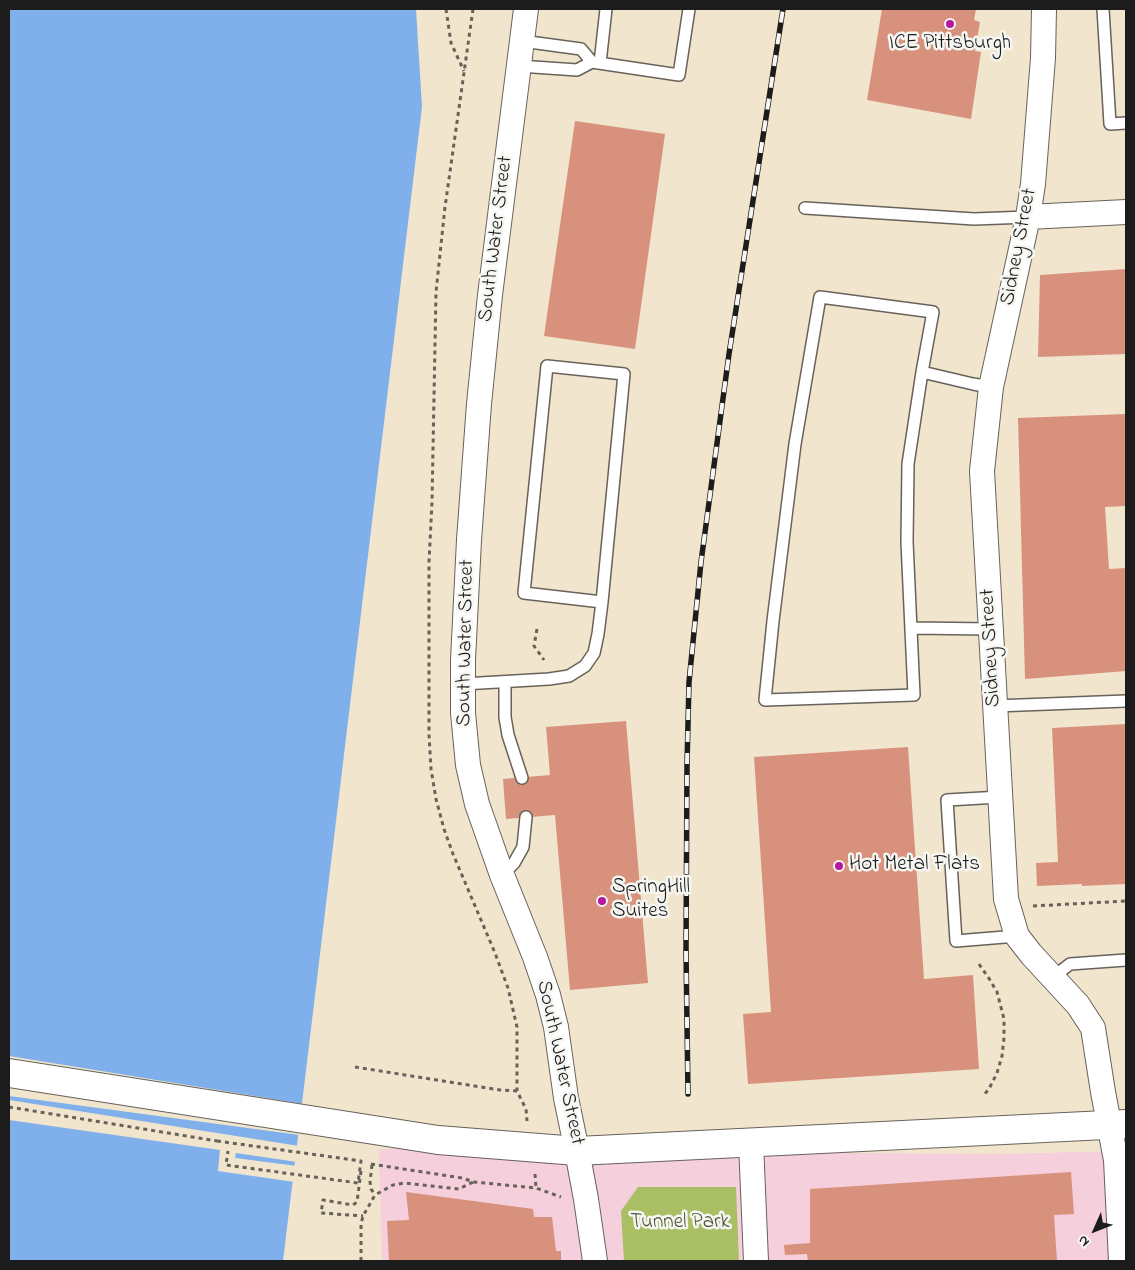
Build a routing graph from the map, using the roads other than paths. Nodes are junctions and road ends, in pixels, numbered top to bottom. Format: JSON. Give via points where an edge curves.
{"nodes":[{"id":1,"x":526,"y":9,"type":"edge"},
{"id":2,"x":606,"y":9,"type":"edge"},
{"id":3,"x":689,"y":9,"type":"edge"},
{"id":4,"x":1044,"y":9,"type":"edge"},
{"id":5,"x":1104,"y":9,"type":"edge"},
{"id":6,"x":522,"y":41,"type":"junction"},
{"id":7,"x":596,"y":63,"type":"junction"},
{"id":8,"x":518,"y":66,"type":"junction"},
{"id":9,"x":1126,"y":123,"type":"edge"},
{"id":10,"x":804,"y":208,"type":"dead end"},
{"id":11,"x":1126,"y":212,"type":"edge"},
{"id":12,"x":1028,"y":217,"type":"junction"},
{"id":13,"x":922,"y":372,"type":"junction"},
{"id":14,"x":991,"y":387,"type":"junction"},
{"id":15,"x":602,"y":602,"type":"junction"},
{"id":16,"x":911,"y":628,"type":"junction"},
{"id":17,"x":991,"y":629,"type":"junction"},
{"id":18,"x":505,"y":682,"type":"junction"},
{"id":19,"x":463,"y":684,"type":"junction"},
{"id":20,"x":1126,"y":701,"type":"edge"},
{"id":21,"x":995,"y":706,"type":"junction"},
{"id":22,"x":522,"y":778,"type":"dead end"},
{"id":23,"x":1000,"y":796,"type":"junction"},
{"id":24,"x":526,"y":817,"type":"dead end"},
{"id":25,"x":502,"y":875,"type":"junction"},
{"id":26,"x":1017,"y":936,"type":"junction"},
{"id":27,"x":1126,"y":960,"type":"edge"},
{"id":28,"x":1054,"y":977,"type":"junction"},
{"id":29,"x":9,"y":1073,"type":"edge"},
{"id":30,"x":1118,"y":1124,"type":"edge"},
{"id":31,"x":751,"y":1143,"type":"junction"},
{"id":32,"x":578,"y":1151,"type":"junction"},
{"id":33,"x":595,"y":1261,"type":"edge"},
{"id":34,"x":756,"y":1261,"type":"edge"},
{"id":35,"x":1122,"y":1261,"type":"edge"}],
"edges":[{"from":1,"to":6,"type":"street","name":"South Water Street"},
{"from":2,"to":7,"type":"lane"},
{"from":3,"to":7,"type":"lane","via":[[680,75]]},
{"from":4,"to":12,"type":"street","name":"Sidney Street","via":[[1043,58]]},
{"from":5,"to":9,"type":"lane","via":[[1110,124]]},
{"from":6,"to":7,"type":"lane","via":[[581,49]]},
{"from":6,"to":8,"type":"street","name":"South Water Street"},
{"from":7,"to":8,"type":"lane","via":[[577,70]]},
{"from":8,"to":19,"type":"street","name":"South Water Street","via":[[479,404]]},
{"from":10,"to":12,"type":"lane","via":[[974,219]]},
{"from":11,"to":12,"type":"street"},
{"from":12,"to":14,"type":"street","name":"Sidney Street"},
{"from":13,"to":14,"type":"lane"},
{"from":13,"to":16,"type":"lane","via":[[908,464]]},
{"from":13,"to":16,"type":"lane","via":[[933,312],[820,297],[795,444],[765,700],[914,695]]},
{"from":14,"to":17,"type":"street","name":"Sidney Street","via":[[982,471]]},
{"from":15,"to":15,"type":"lane","via":[[624,374],[546,366],[524,594]]},
{"from":15,"to":18,"type":"lane","via":[[594,653],[585,666],[569,676]]},
{"from":16,"to":17,"type":"lane"},
{"from":17,"to":21,"type":"street","name":"Sidney Street"},
{"from":18,"to":19,"type":"lane"},
{"from":18,"to":22,"type":"lane","via":[[508,735]]},
{"from":19,"to":25,"type":"street","name":"South Water Street","via":[[468,765],[477,804]]},
{"from":20,"to":21,"type":"lane"},
{"from":21,"to":23,"type":"street","name":"Sidney Street"},
{"from":23,"to":26,"type":"street","name":"Sidney Street","via":[[1006,898]]},
{"from":23,"to":26,"type":"lane","via":[[947,800],[956,940]]},
{"from":24,"to":25,"type":"lane","via":[[524,847]]},
{"from":25,"to":32,"type":"street","name":"South Water Street","via":[[548,995]]},
{"from":26,"to":28,"type":"street","name":"Sidney Street"},
{"from":27,"to":28,"type":"lane","via":[[1070,964]]},
{"from":28,"to":30,"type":"street","name":"Sidney Street","via":[[1094,1028]]},
{"from":29,"to":32,"type":"main road","via":[[438,1140]]},
{"from":30,"to":31,"type":"main road"},
{"from":30,"to":35,"type":"street","name":"Sidney Street","via":[[1116,1160]]},
{"from":31,"to":32,"type":"main road"},
{"from":31,"to":34,"type":"street"},
{"from":32,"to":33,"type":"street","name":"South Water Street"}]}
